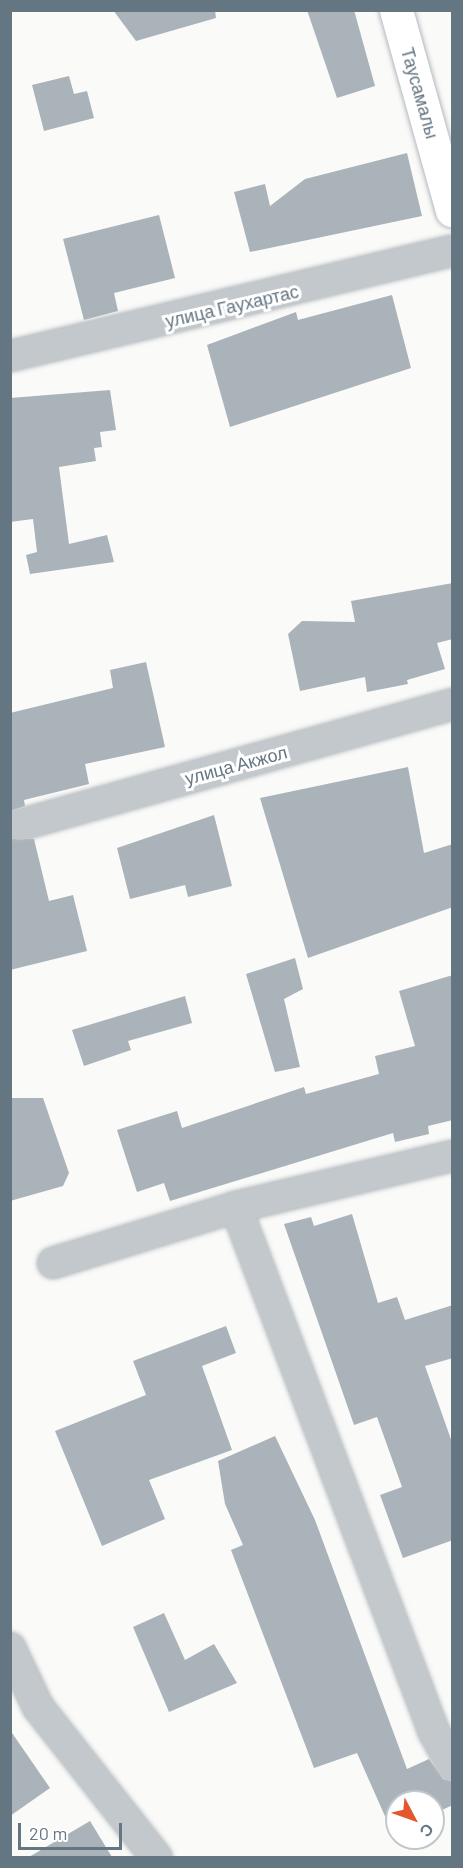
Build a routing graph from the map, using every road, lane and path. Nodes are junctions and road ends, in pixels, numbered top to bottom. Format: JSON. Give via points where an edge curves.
{"nodes":[{"id":1,"x":396,"y":10,"type":"edge"},
{"id":2,"x":453,"y":210,"type":"edge"},
{"id":3,"x":453,"y":251,"type":"edge"},
{"id":4,"x":10,"y":356,"type":"edge"},
{"id":5,"x":453,"y":704,"type":"edge"},
{"id":6,"x":20,"y":825,"type":"dead end"},
{"id":7,"x":453,"y":1156,"type":"edge"},
{"id":8,"x":236,"y":1207,"type":"junction"},
{"id":9,"x":53,"y":1263,"type":"dead end"},
{"id":10,"x":10,"y":1648,"type":"edge"},
{"id":11,"x":450,"y":1765,"type":"edge"},
{"id":12,"x":157,"y":1857,"type":"edge"}],
"edges":[{"from":1,"to":2,"type":"street","name":"Таусамалы"},
{"from":3,"to":4,"type":"street","name":"улица Гаухартас"},
{"from":5,"to":6,"type":"street","name":"улица Акжол"},
{"from":7,"to":8,"type":"street"},
{"from":8,"to":9,"type":"street"},
{"from":8,"to":11,"type":"street"},
{"from":10,"to":12,"type":"street","via":[[38,1707]]}]}
